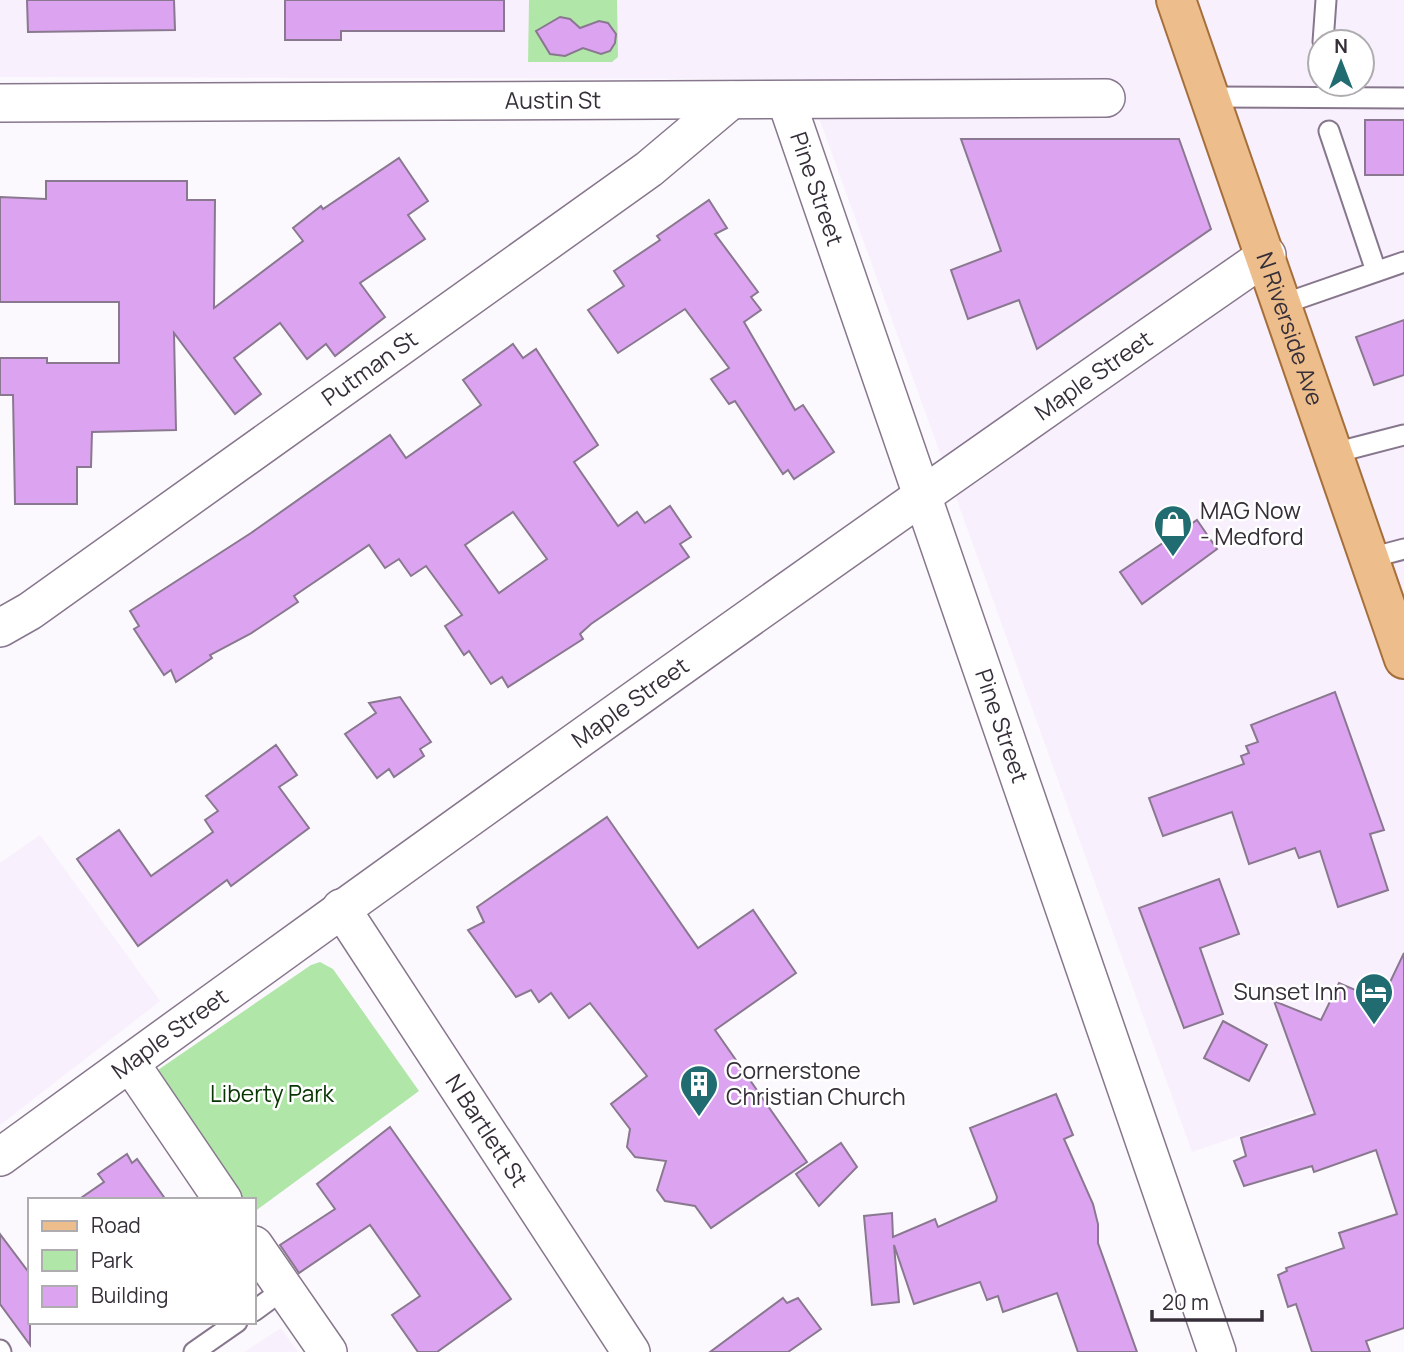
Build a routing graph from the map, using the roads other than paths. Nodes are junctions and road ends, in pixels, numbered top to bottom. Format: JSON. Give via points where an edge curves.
{"nodes":[{"id":1,"x":1176,"y":0,"type":"edge"},
{"id":2,"x":1326,"y":0,"type":"edge"},
{"id":3,"x":1324,"y":28,"type":"edge"},
{"id":4,"x":1306,"y":92,"type":"edge"},
{"id":5,"x":1376,"y":96,"type":"edge"},
{"id":6,"x":1211,"y":97,"type":"junction"},
{"id":7,"x":1107,"y":98,"type":"dead end"},
{"id":8,"x":1404,"y":98,"type":"edge"},
{"id":9,"x":731,"y":100,"type":"junction"},
{"id":10,"x":786,"y":100,"type":"junction"},
{"id":11,"x":0,"y":103,"type":"edge"},
{"id":12,"x":1329,"y":131,"type":"dead end"},
{"id":13,"x":1267,"y":255,"type":"junction"},
{"id":14,"x":1404,"y":262,"type":"edge"},
{"id":15,"x":1376,"y":271,"type":"junction"},
{"id":16,"x":1283,"y":304,"type":"junction"},
{"id":17,"x":1404,"y":435,"type":"edge"},
{"id":18,"x":1334,"y":453,"type":"junction"},
{"id":19,"x":922,"y":494,"type":"junction"},
{"id":20,"x":1387,"y":553,"type":"edge"},
{"id":21,"x":0,"y":628,"type":"edge"},
{"id":22,"x":1404,"y":659,"type":"edge"},
{"id":23,"x":341,"y":908,"type":"junction"},
{"id":24,"x":130,"y":1063,"type":"junction"},
{"id":25,"x":0,"y":1157,"type":"edge"},
{"id":26,"x":222,"y":1198,"type":"edge"},
{"id":27,"x":256,"y":1248,"type":"edge"},
{"id":28,"x":284,"y":1290,"type":"junction"},
{"id":29,"x":256,"y":1310,"type":"edge"},
{"id":30,"x":234,"y":1324,"type":"edge"},
{"id":31,"x":629,"y":1351,"type":"edge"},
{"id":32,"x":194,"y":1352,"type":"edge"},
{"id":33,"x":328,"y":1352,"type":"edge"},
{"id":34,"x":1217,"y":1352,"type":"edge"}],
"edges":[{"from":1,"to":6,"type":"main road","name":"N Riverside Ave"},
{"from":2,"to":3,"type":"lane"},
{"from":4,"to":6,"type":"lane"},
{"from":5,"to":8,"type":"lane"},
{"from":6,"to":13,"type":"main road","name":"N Riverside Ave"},
{"from":7,"to":10,"type":"street","name":"Austin St"},
{"from":9,"to":10,"type":"street","name":"Austin St"},
{"from":9,"to":11,"type":"street","name":"Austin St"},
{"from":9,"to":21,"type":"street","name":"Putman St","via":[[649,169]]},
{"from":10,"to":19,"type":"street","name":"Pine Street"},
{"from":12,"to":15,"type":"lane"},
{"from":13,"to":16,"type":"main road","name":"N Riverside Ave"},
{"from":13,"to":19,"type":"street","name":"Maple Street"},
{"from":14,"to":15,"type":"lane"},
{"from":15,"to":16,"type":"lane"},
{"from":16,"to":18,"type":"main road","name":"N Riverside Ave"},
{"from":17,"to":18,"type":"lane"},
{"from":18,"to":20,"type":"main road","name":"N Riverside Ave"},
{"from":19,"to":23,"type":"street","name":"Maple Street"},
{"from":19,"to":34,"type":"street","name":"Pine Street"},
{"from":20,"to":22,"type":"main road","name":"N Riverside Ave"},
{"from":23,"to":24,"type":"street","name":"Maple Street"},
{"from":23,"to":31,"type":"street","name":"N Bartlett St"},
{"from":24,"to":25,"type":"street","name":"Maple Street"},
{"from":24,"to":26,"type":"street"},
{"from":27,"to":28,"type":"street"},
{"from":28,"to":29,"type":"lane"},
{"from":28,"to":33,"type":"street"},
{"from":30,"to":32,"type":"lane"}]}
